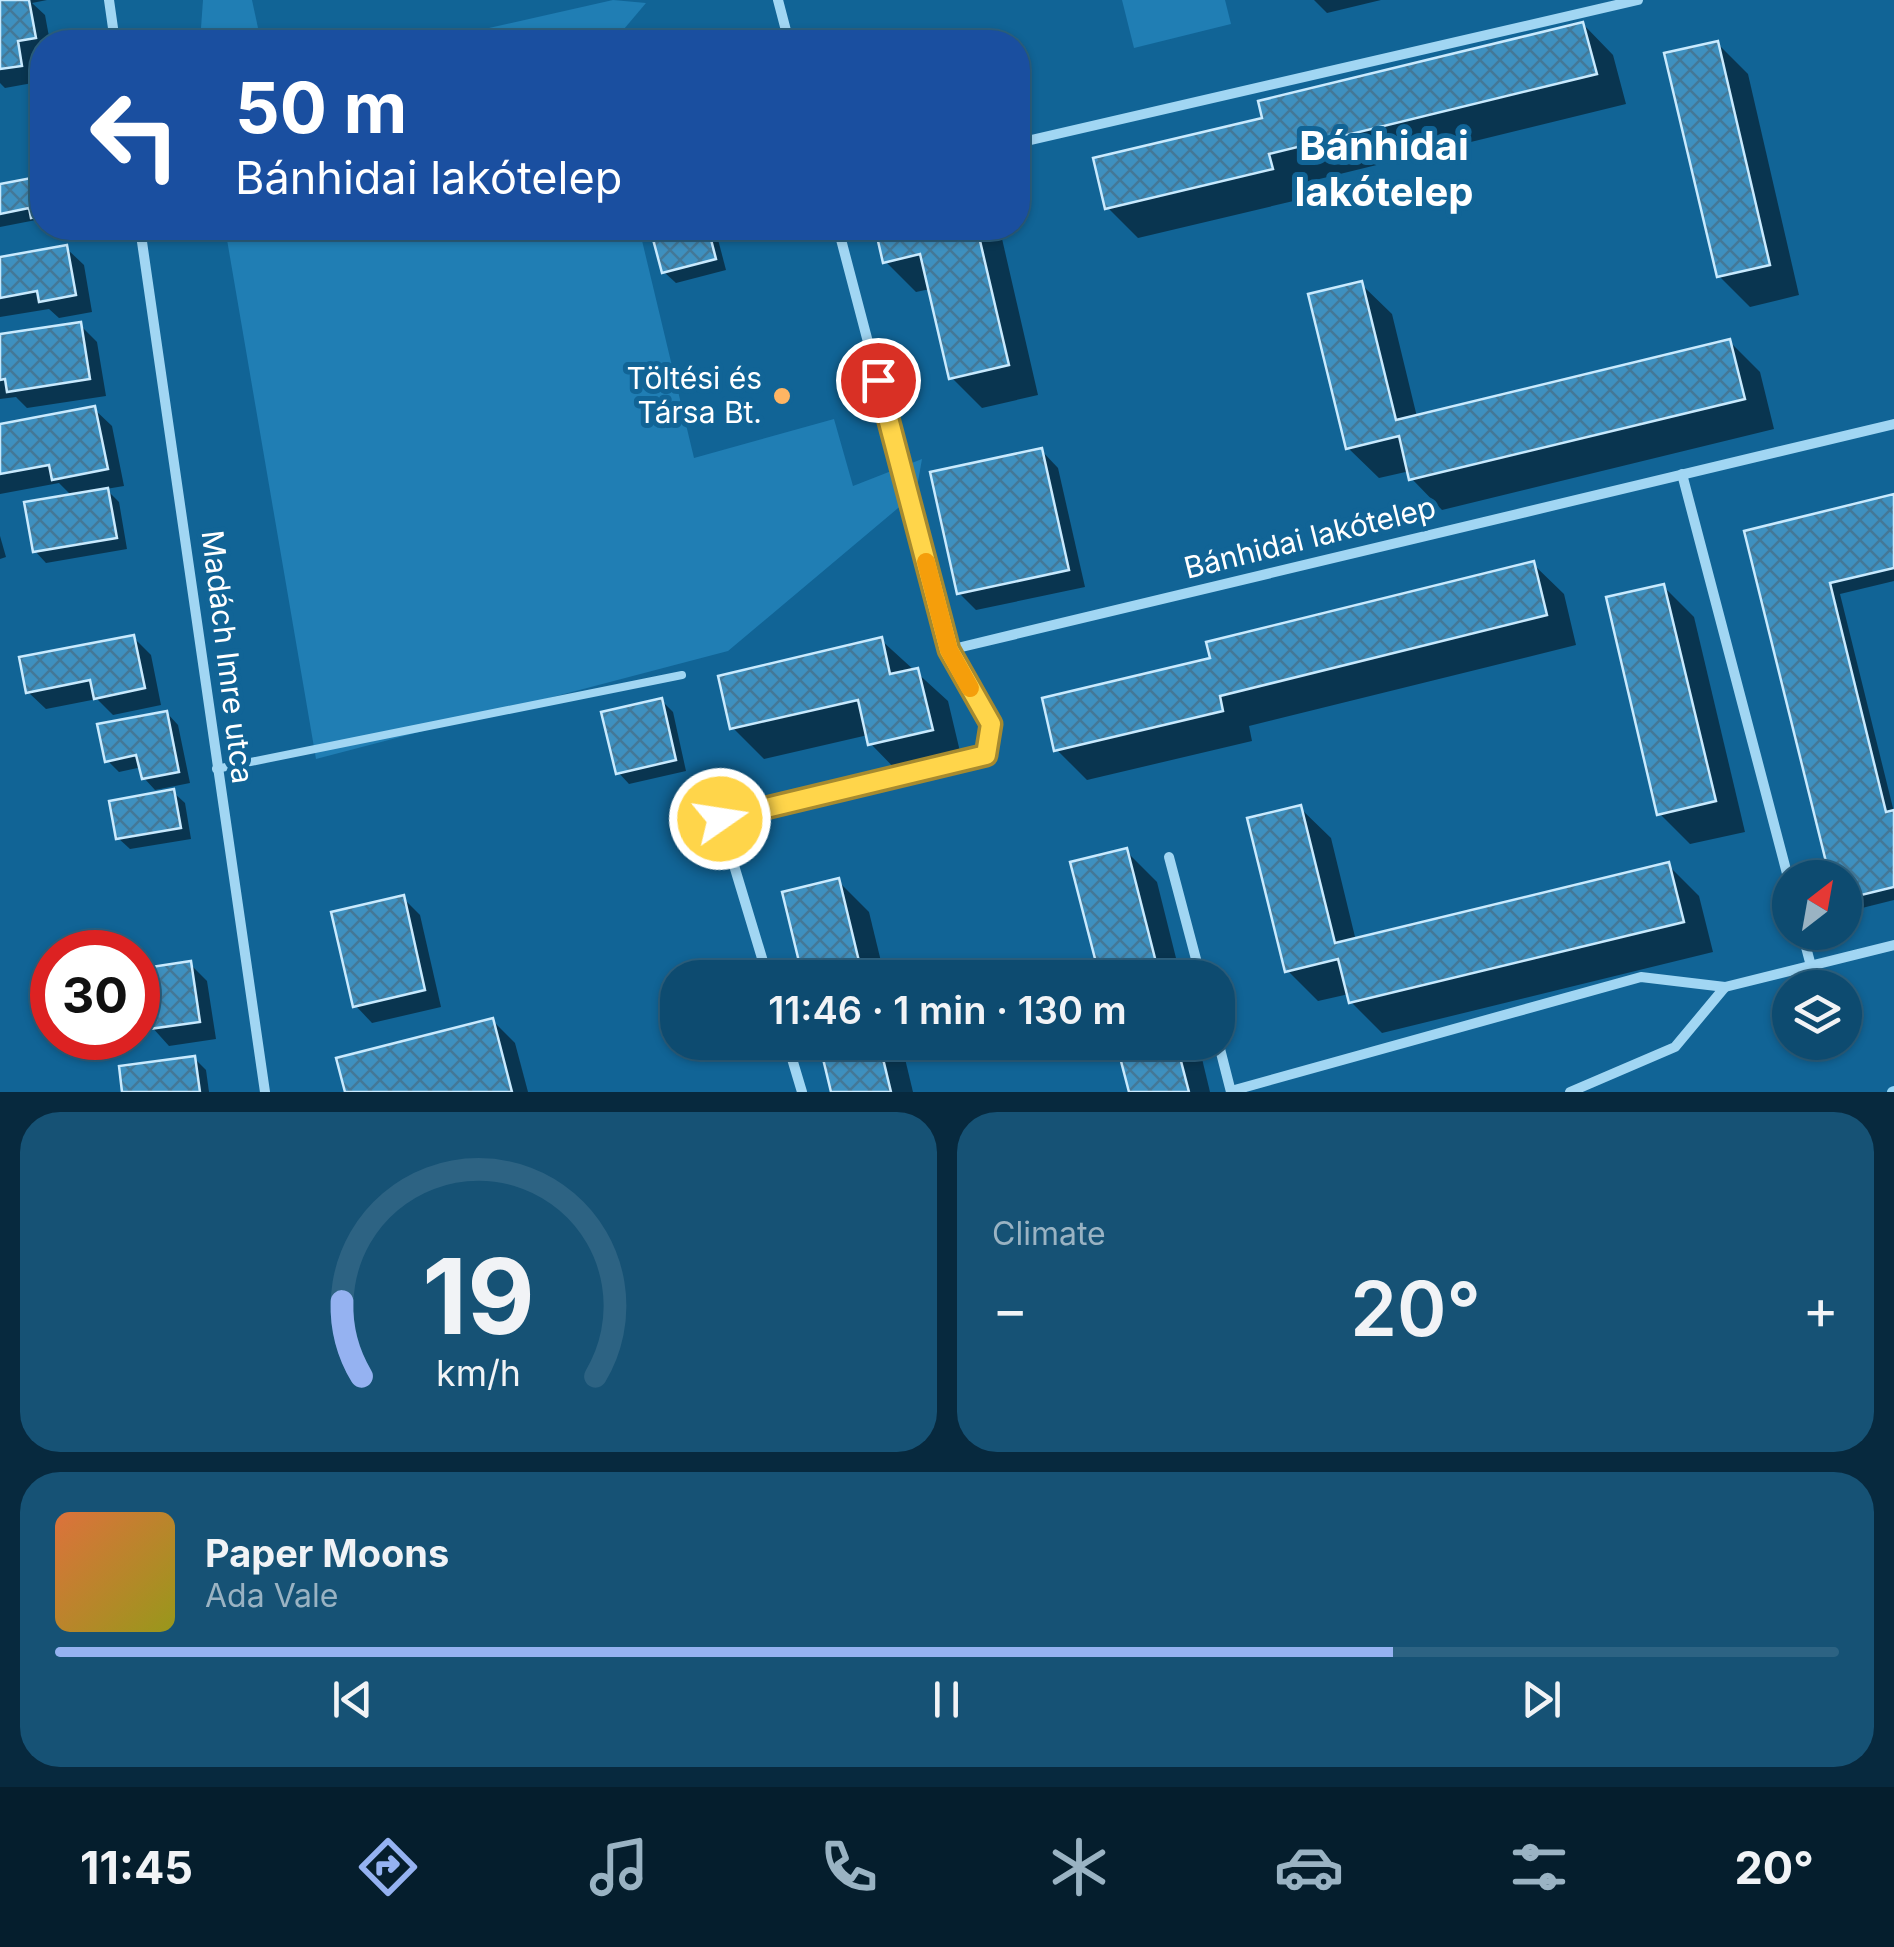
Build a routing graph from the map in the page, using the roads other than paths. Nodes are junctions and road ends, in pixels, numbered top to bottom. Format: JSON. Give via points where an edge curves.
{"nodes":[{"id":1,"x":110,"y":0,"type":"edge"},
{"id":2,"x":778,"y":0,"type":"edge"},
{"id":3,"x":1638,"y":0,"type":"edge"},
{"id":4,"x":114,"y":30,"type":"edge"},
{"id":5,"x":786,"y":30,"type":"edge"},
{"id":6,"x":1030,"y":140,"type":"edge"},
{"id":7,"x":142,"y":240,"type":"edge"},
{"id":8,"x":841,"y":240,"type":"edge"},
{"id":9,"x":1894,"y":424,"type":"edge"},
{"id":10,"x":1682,"y":474,"type":"junction"},
{"id":11,"x":949,"y":650,"type":"junction"},
{"id":12,"x":682,"y":675,"type":"dead end"},
{"id":13,"x":215,"y":769,"type":"junction"},
{"id":14,"x":1169,"y":857,"type":"dead end"},
{"id":15,"x":1783,"y":860,"type":"edge"},
{"id":16,"x":1894,"y":945,"type":"edge"},
{"id":17,"x":1807,"y":950,"type":"edge"},
{"id":18,"x":763,"y":960,"type":"edge"},
{"id":19,"x":1196,"y":960,"type":"edge"},
{"id":20,"x":1811,"y":966,"type":"junction"},
{"id":21,"x":1724,"y":987,"type":"junction"},
{"id":22,"x":792,"y":1060,"type":"edge"},
{"id":23,"x":1223,"y":1060,"type":"edge"},
{"id":24,"x":1231,"y":1091,"type":"edge"},
{"id":25,"x":264,"y":1092,"type":"edge"},
{"id":26,"x":802,"y":1092,"type":"edge"},
{"id":27,"x":1570,"y":1092,"type":"edge"}],
"edges":[{"from":1,"to":4,"type":"street"},
{"from":2,"to":5,"type":"street"},
{"from":3,"to":6,"type":"street"},
{"from":7,"to":13,"type":"street","name":"Madách Imre utca","via":[[196,592]]},
{"from":8,"to":11,"type":"street"},
{"from":9,"to":10,"type":"street","name":"Bánhidai lakótelep"},
{"from":10,"to":11,"type":"street","name":"Bánhidai lakótelep"},
{"from":10,"to":15,"type":"street"},
{"from":11,"to":18,"type":"street","via":[[991,724],[986,755],[720,819]]},
{"from":12,"to":13,"type":"lane"},
{"from":13,"to":25,"type":"street","name":"Madách Imre utca"},
{"from":14,"to":19,"type":"street"},
{"from":16,"to":20,"type":"street"},
{"from":17,"to":20,"type":"street"},
{"from":20,"to":21,"type":"street"},
{"from":21,"to":24,"type":"street","via":[[1641,977]]},
{"from":21,"to":27,"type":"street","via":[[1675,1047]]},
{"from":22,"to":26,"type":"street"},
{"from":23,"to":24,"type":"street"}]}
